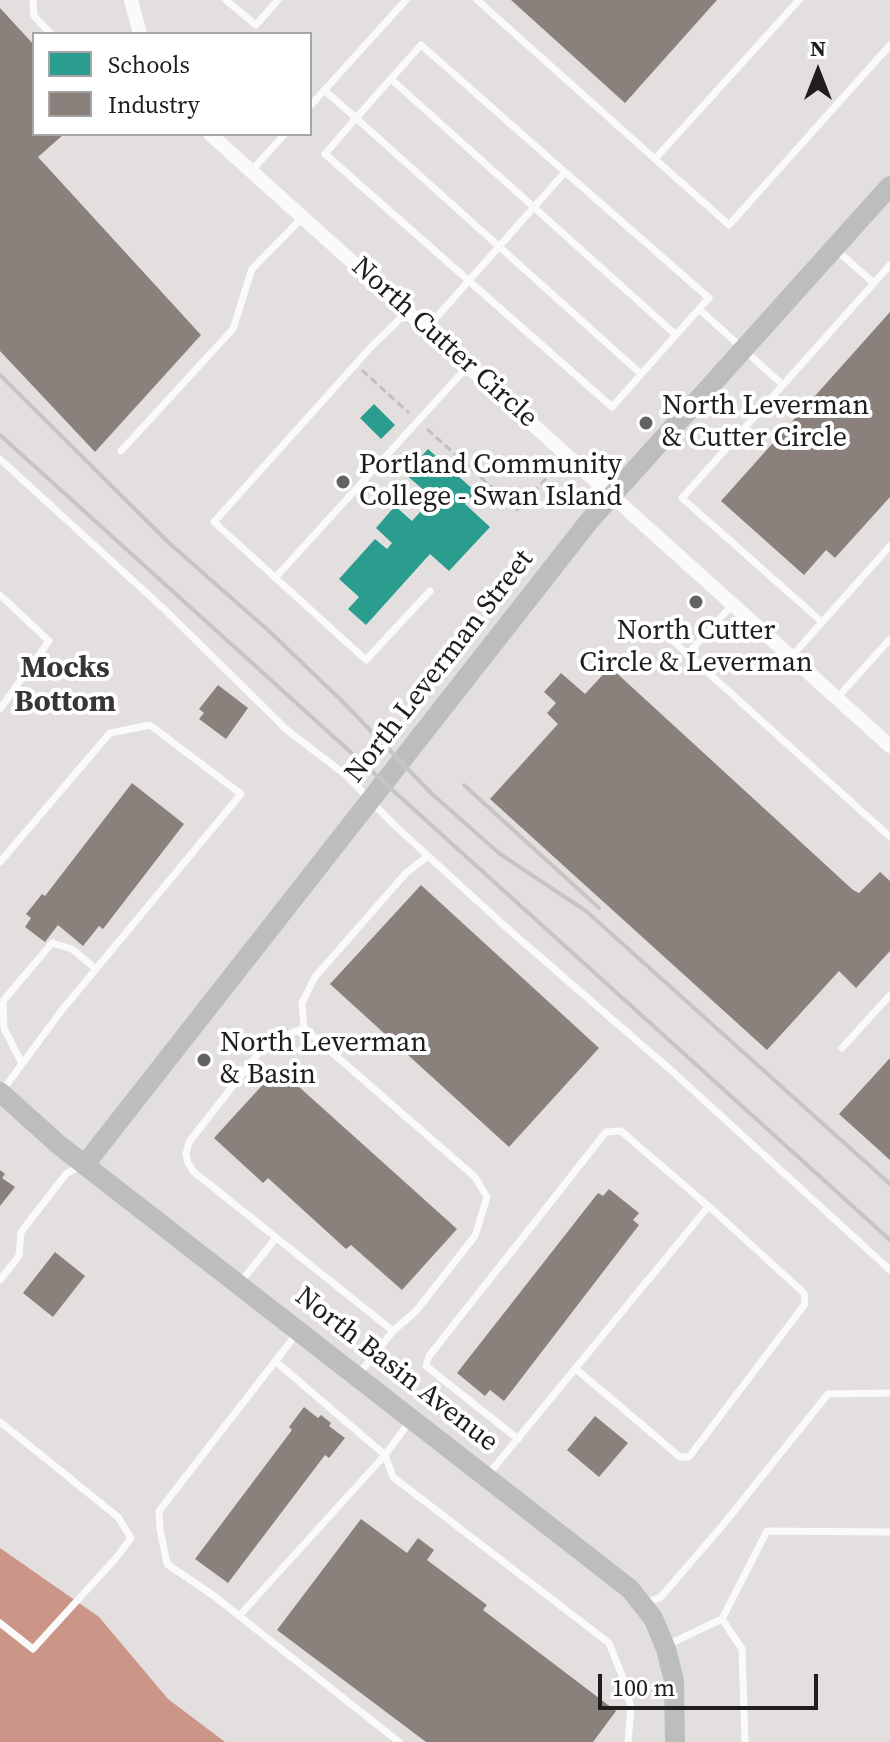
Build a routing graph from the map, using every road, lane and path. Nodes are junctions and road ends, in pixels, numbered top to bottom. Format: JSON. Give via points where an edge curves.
{"nodes":[{"id":1,"x":33,"y":0,"type":"edge"},
{"id":2,"x":131,"y":0,"type":"edge"},
{"id":3,"x":226,"y":0,"type":"edge"},
{"id":4,"x":278,"y":0,"type":"edge"},
{"id":5,"x":406,"y":0,"type":"edge"},
{"id":6,"x":477,"y":0,"type":"edge"},
{"id":7,"x":799,"y":0,"type":"edge"},
{"id":8,"x":49,"y":32,"type":"edge"},
{"id":9,"x":139,"y":32,"type":"edge"},
{"id":10,"x":890,"y":45,"type":"edge"},
{"id":11,"x":391,"y":79,"type":"junction"},
{"id":12,"x":324,"y":90,"type":"junction"},
{"id":13,"x":312,"y":104,"type":"edge"},
{"id":14,"x":356,"y":118,"type":"junction"},
{"id":15,"x":212,"y":136,"type":"edge"},
{"id":16,"x":283,"y":136,"type":"edge"},
{"id":17,"x":655,"y":159,"type":"junction"},
{"id":18,"x":251,"y":171,"type":"junction"},
{"id":19,"x":565,"y":172,"type":"junction"},
{"id":20,"x":890,"y":186,"type":"edge"},
{"id":21,"x":534,"y":207,"type":"junction"},
{"id":22,"x":303,"y":217,"type":"junction"},
{"id":23,"x":499,"y":246,"type":"junction"},
{"id":24,"x":834,"y":248,"type":"junction"},
{"id":25,"x":890,"y":265,"type":"edge"},
{"id":26,"x":469,"y":281,"type":"junction"},
{"id":27,"x":874,"y":283,"type":"junction"},
{"id":28,"x":699,"y":309,"type":"junction"},
{"id":29,"x":408,"y":311,"type":"junction"},
{"id":30,"x":427,"y":328,"type":"junction"},
{"id":31,"x":676,"y":335,"type":"junction"},
{"id":32,"x":743,"y":348,"type":"junction"},
{"id":33,"x":356,"y":364,"type":"junction"},
{"id":34,"x":469,"y":366,"type":"junction"},
{"id":35,"x":641,"y":374,"type":"junction"},
{"id":36,"x":783,"y":385,"type":"junction"},
{"id":37,"x":418,"y":421,"type":"junction"},
{"id":38,"x":121,"y":451,"type":"dead end"},
{"id":39,"x":568,"y":454,"type":"junction"},
{"id":40,"x":0,"y":459,"type":"edge"},
{"id":41,"x":526,"y":486,"type":"dead end"},
{"id":42,"x":533,"y":493,"type":"junction"},
{"id":43,"x":612,"y":494,"type":"junction"},
{"id":44,"x":890,"y":546,"type":"edge"},
{"id":45,"x":275,"y":578,"type":"junction"},
{"id":46,"x":430,"y":591,"type":"dead end"},
{"id":47,"x":0,"y":595,"type":"edge"},
{"id":48,"x":733,"y":604,"type":"junction"},
{"id":49,"x":822,"y":622,"type":"junction"},
{"id":50,"x":662,"y":631,"type":"dead end"},
{"id":51,"x":890,"y":639,"type":"edge"},
{"id":52,"x":687,"y":655,"type":"junction"},
{"id":53,"x":791,"y":657,"type":"junction"},
{"id":54,"x":837,"y":698,"type":"junction"},
{"id":55,"x":0,"y":709,"type":"edge"},
{"id":56,"x":890,"y":746,"type":"edge"},
{"id":57,"x":888,"y":832,"type":"edge"},
{"id":58,"x":428,"y":856,"type":"junction"},
{"id":59,"x":0,"y":862,"type":"edge"},
{"id":60,"x":96,"y":969,"type":"junction"},
{"id":61,"x":890,"y":995,"type":"edge"},
{"id":62,"x":304,"y":1028,"type":"junction"},
{"id":63,"x":842,"y":1048,"type":"dead end"},
{"id":64,"x":22,"y":1064,"type":"junction"},
{"id":65,"x":0,"y":1092,"type":"edge"},
{"id":66,"x":86,"y":1163,"type":"junction"},
{"id":67,"x":708,"y":1207,"type":"junction"},
{"id":68,"x":276,"y":1238,"type":"junction"},
{"id":69,"x":890,"y":1270,"type":"edge"},
{"id":70,"x":0,"y":1280,"type":"edge"},
{"id":71,"x":239,"y":1284,"type":"junction"},
{"id":72,"x":299,"y":1330,"type":"junction"},
{"id":73,"x":393,"y":1331,"type":"junction"},
{"id":74,"x":275,"y":1361,"type":"junction"},
{"id":75,"x":576,"y":1369,"type":"junction"},
{"id":76,"x":358,"y":1376,"type":"junction"},
{"id":77,"x":890,"y":1393,"type":"edge"},
{"id":78,"x":413,"y":1418,"type":"junction"},
{"id":79,"x":0,"y":1422,"type":"edge"},
{"id":80,"x":518,"y":1439,"type":"junction"},
{"id":81,"x":385,"y":1455,"type":"junction"},
{"id":82,"x":487,"y":1476,"type":"junction"},
{"id":83,"x":890,"y":1532,"type":"edge"},
{"id":84,"x":643,"y":1604,"type":"junction"},
{"id":85,"x":239,"y":1616,"type":"junction"},
{"id":86,"x":722,"y":1619,"type":"junction"},
{"id":87,"x":0,"y":1623,"type":"edge"},
{"id":88,"x":665,"y":1646,"type":"junction"},
{"id":89,"x":399,"y":1742,"type":"edge"},
{"id":90,"x":628,"y":1742,"type":"edge"},
{"id":91,"x":675,"y":1742,"type":"edge"},
{"id":92,"x":745,"y":1742,"type":"edge"}],
"edges":[{"from":1,"to":8,"type":"lane","via":[[34,16]]},
{"from":2,"to":9,"type":"street"},
{"from":3,"to":4,"type":"lane","via":[[256,25]]},
{"from":5,"to":12,"type":"lane"},
{"from":6,"to":17,"type":"lane"},
{"from":7,"to":17,"type":"lane"},
{"from":10,"to":17,"type":"lane","via":[[729,225]]},
{"from":11,"to":14,"type":"lane"},
{"from":11,"to":19,"type":"lane","via":[[421,45]]},
{"from":11,"to":21,"type":"lane"},
{"from":12,"to":13,"type":"lane"},
{"from":12,"to":14,"type":"lane"},
{"from":14,"to":23,"type":"lane"},
{"from":14,"to":26,"type":"lane","via":[[325,154]]},
{"from":15,"to":18,"type":"street","name":"North Cutter Circle"},
{"from":16,"to":18,"type":"lane"},
{"from":18,"to":22,"type":"street","name":"North Cutter Circle"},
{"from":19,"to":21,"type":"lane"},
{"from":19,"to":28,"type":"lane","via":[[709,298]]},
{"from":20,"to":24,"type":"street","name":"North Leverman Street"},
{"from":21,"to":23,"type":"lane"},
{"from":21,"to":31,"type":"lane"},
{"from":22,"to":29,"type":"street","name":"North Cutter Circle"},
{"from":22,"to":38,"type":"lane","via":[[252,269],[233,329]]},
{"from":23,"to":26,"type":"lane"},
{"from":23,"to":35,"type":"lane"},
{"from":24,"to":27,"type":"lane"},
{"from":24,"to":32,"type":"street","name":"North Leverman Street"},
{"from":25,"to":27,"type":"lane"},
{"from":26,"to":30,"type":"lane"},
{"from":26,"to":35,"type":"lane","via":[[612,407]]},
{"from":27,"to":36,"type":"lane"},
{"from":28,"to":31,"type":"lane"},
{"from":28,"to":32,"type":"lane"},
{"from":29,"to":30,"type":"street","name":"North Cutter Circle"},
{"from":29,"to":33,"type":"lane"},
{"from":30,"to":34,"type":"street","name":"North Cutter Circle"},
{"from":31,"to":35,"type":"lane"},
{"from":32,"to":36,"type":"lane"},
{"from":32,"to":43,"type":"street","name":"North Leverman Street"},
{"from":33,"to":37,"type":"path"},
{"from":33,"to":45,"type":"lane","via":[[214,522]]},
{"from":34,"to":37,"type":"lane"},
{"from":34,"to":39,"type":"street","name":"North Cutter Circle"},
{"from":36,"to":49,"type":"lane","via":[[682,498]]},
{"from":37,"to":42,"type":"path","via":[[517,510]]},
{"from":37,"to":45,"type":"lane"},
{"from":39,"to":42,"type":"path"},
{"from":39,"to":43,"type":"street","name":"North Cutter Circle"},
{"from":40,"to":58,"type":"lane"},
{"from":41,"to":42,"type":"path"},
{"from":43,"to":48,"type":"street","name":"North Cutter Circle"},
{"from":43,"to":66,"type":"street","name":"North Leverman Street"},
{"from":44,"to":49,"type":"lane"},
{"from":45,"to":46,"type":"lane","via":[[366,660]]},
{"from":47,"to":55,"type":"lane","via":[[49,641]]},
{"from":48,"to":52,"type":"lane"},
{"from":48,"to":53,"type":"street","name":"North Cutter Circle"},
{"from":49,"to":53,"type":"lane"},
{"from":50,"to":52,"type":"lane"},
{"from":51,"to":54,"type":"lane"},
{"from":52,"to":57,"type":"lane"},
{"from":53,"to":54,"type":"street","name":"North Cutter Circle"},
{"from":54,"to":56,"type":"street","name":"North Cutter Circle"},
{"from":58,"to":62,"type":"lane","via":[[406,873],[315,977],[302,1003]]},
{"from":58,"to":69,"type":"lane"},
{"from":59,"to":60,"type":"lane","via":[[110,733],[150,725],[241,794]]},
{"from":60,"to":64,"type":"lane"},
{"from":60,"to":64,"type":"lane","via":[[72,949],[52,943],[3,1001],[4,1028]]},
{"from":61,"to":63,"type":"lane"},
{"from":62,"to":68,"type":"lane","via":[[261,1050],[186,1148],[194,1172]]},
{"from":62,"to":73,"type":"lane","via":[[475,1177],[487,1197],[475,1236],[416,1311]]},
{"from":64,"to":65,"type":"lane"},
{"from":65,"to":66,"type":"street","name":"North Basin Avenue"},
{"from":66,"to":70,"type":"lane","via":[[66,1174],[21,1232],[19,1256]]},
{"from":66,"to":71,"type":"street","name":"North Basin Avenue"},
{"from":67,"to":75,"type":"lane"},
{"from":67,"to":75,"type":"lane","via":[[804,1293],[805,1304],[689,1457],[680,1457]]},
{"from":67,"to":80,"type":"lane","via":[[621,1131],[606,1132],[426,1366]]},
{"from":68,"to":71,"type":"lane"},
{"from":68,"to":73,"type":"lane"},
{"from":71,"to":72,"type":"street","name":"North Basin Avenue"},
{"from":72,"to":74,"type":"lane"},
{"from":72,"to":76,"type":"street","name":"North Basin Avenue"},
{"from":73,"to":76,"type":"lane"},
{"from":74,"to":81,"type":"lane"},
{"from":74,"to":85,"type":"lane","via":[[159,1511],[167,1564]]},
{"from":75,"to":80,"type":"lane"},
{"from":76,"to":78,"type":"street","name":"North Basin Avenue"},
{"from":77,"to":84,"type":"lane","via":[[828,1394],[661,1597]]},
{"from":78,"to":81,"type":"lane"},
{"from":78,"to":82,"type":"street","name":"North Basin Avenue"},
{"from":79,"to":87,"type":"lane","via":[[118,1517],[131,1538],[33,1649]]},
{"from":80,"to":82,"type":"lane"},
{"from":81,"to":85,"type":"lane"},
{"from":81,"to":90,"type":"lane","via":[[393,1477],[609,1643],[631,1708]]},
{"from":82,"to":84,"type":"street","name":"North Basin Avenue","via":[[614,1575]]},
{"from":83,"to":86,"type":"lane","via":[[767,1531]]},
{"from":84,"to":88,"type":"street","name":"North Basin Avenue"},
{"from":85,"to":89,"type":"lane"},
{"from":86,"to":88,"type":"lane"},
{"from":86,"to":92,"type":"lane","via":[[742,1649]]},
{"from":88,"to":91,"type":"street","name":"North Basin Avenue","via":[[674,1681]]}]}
